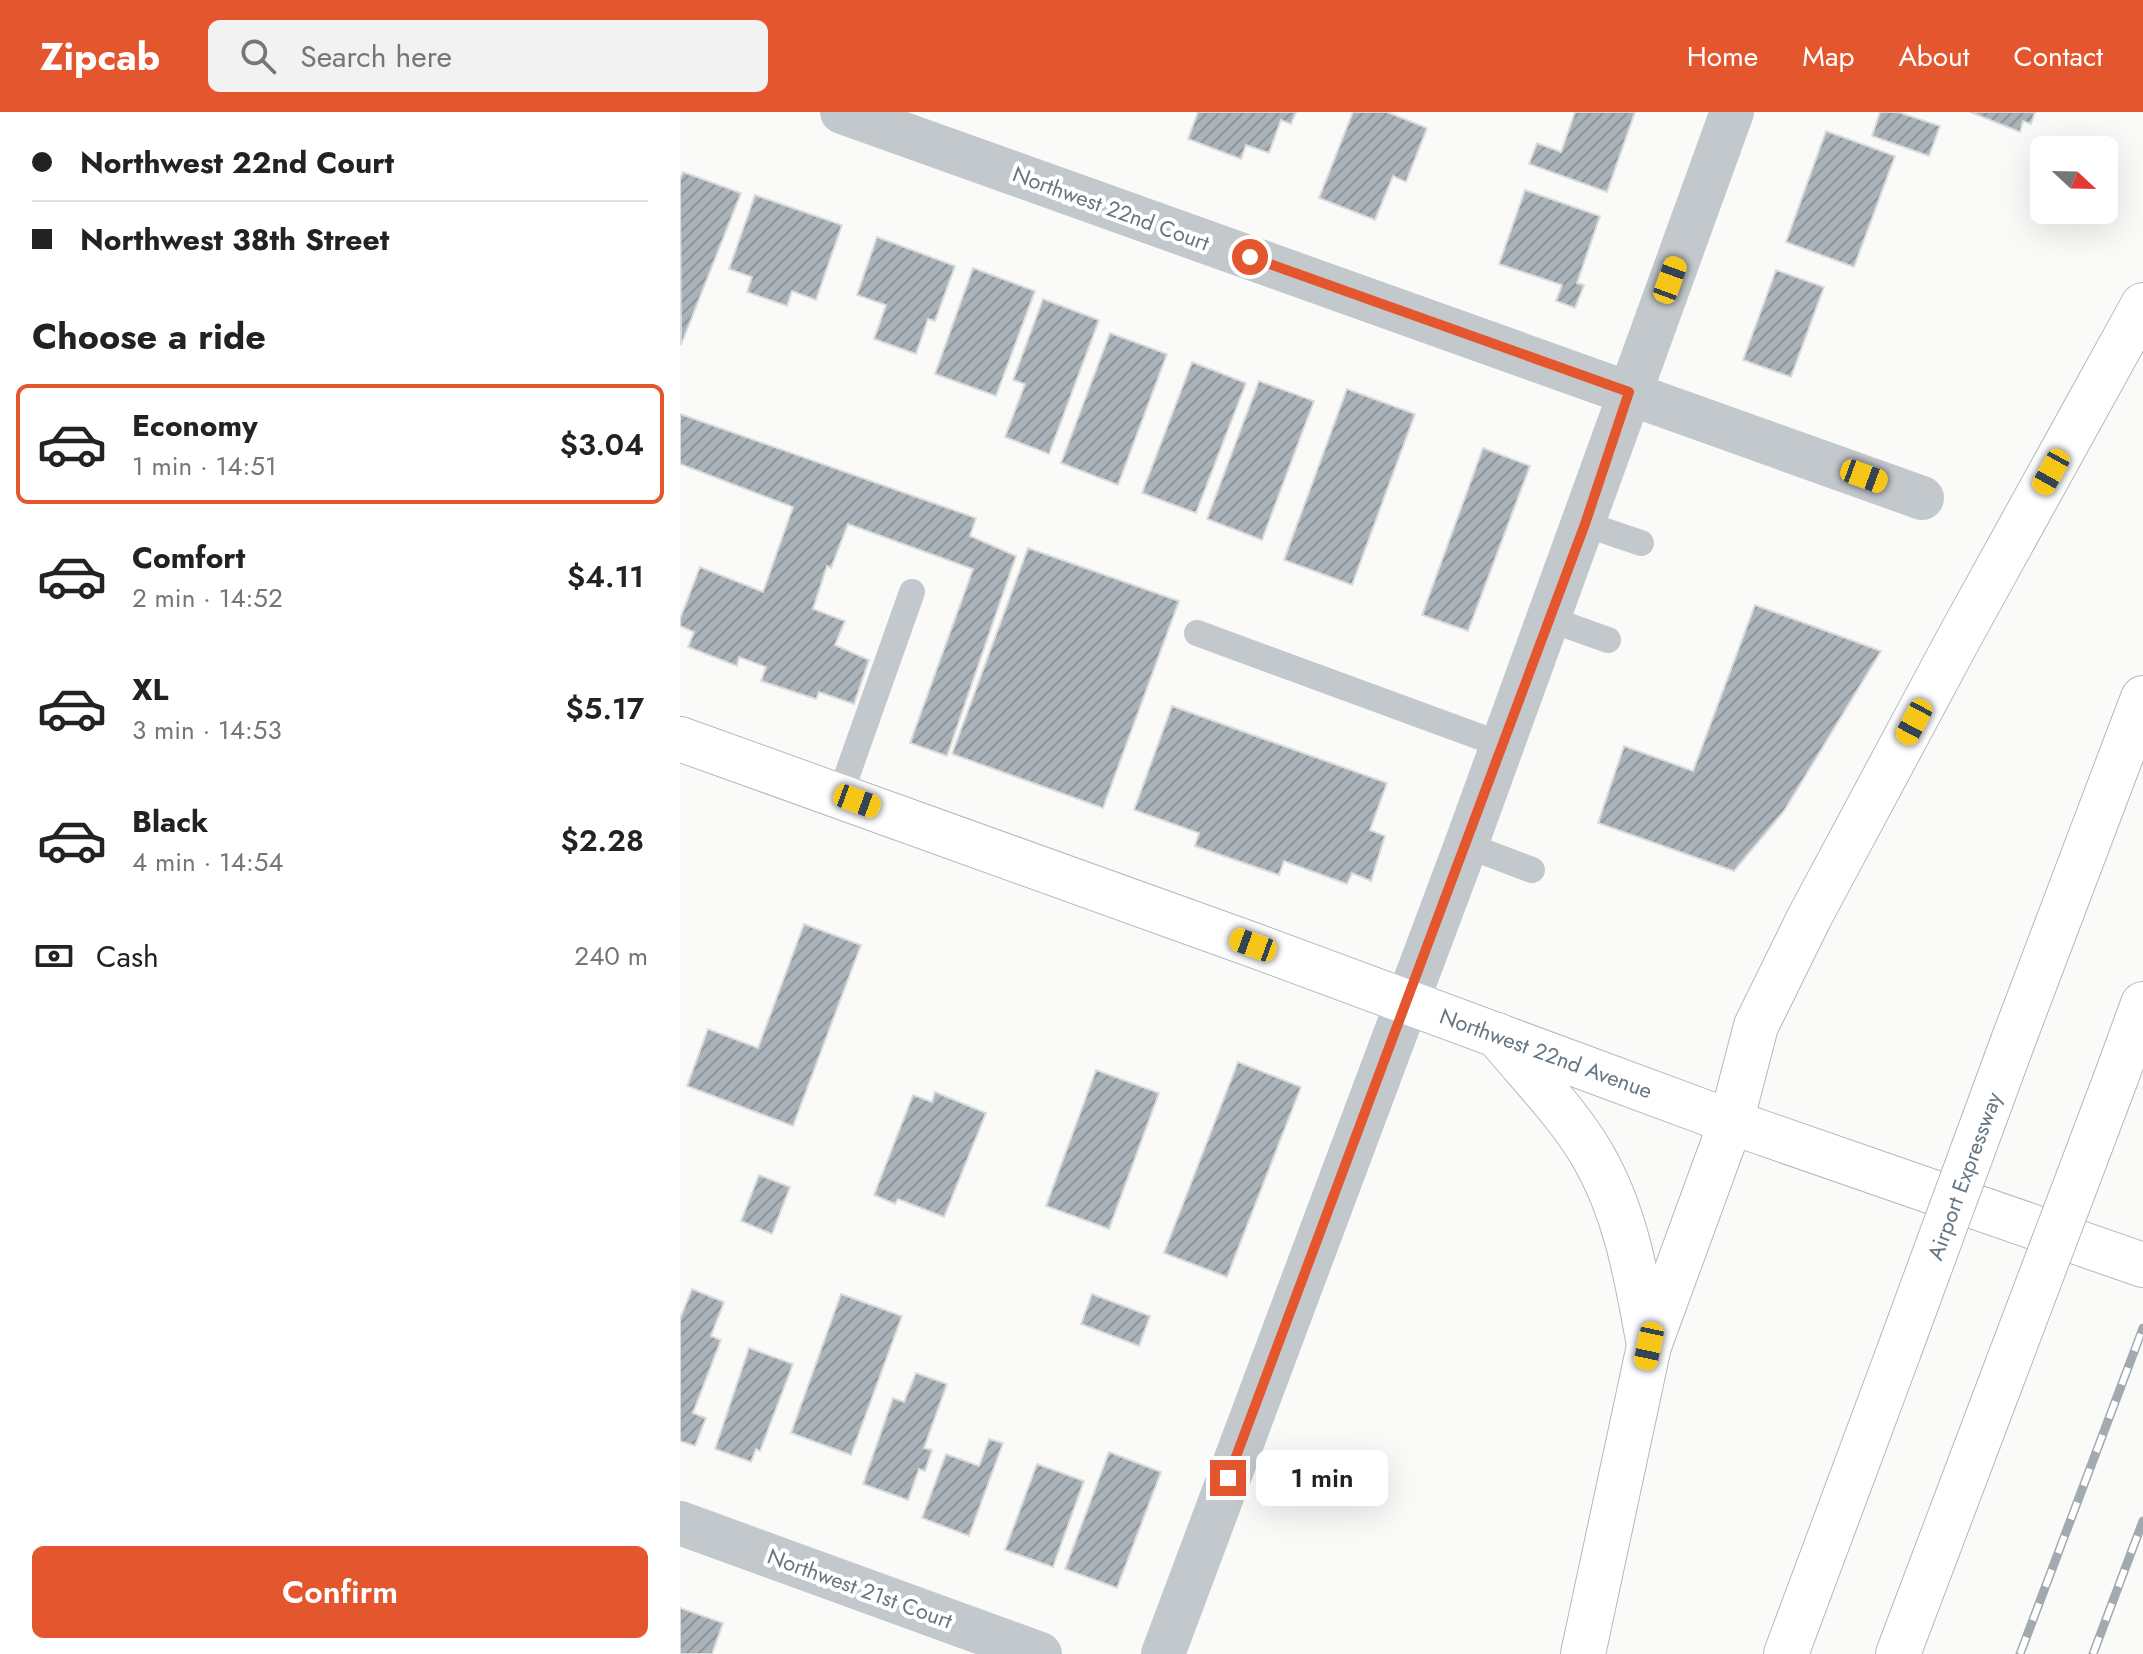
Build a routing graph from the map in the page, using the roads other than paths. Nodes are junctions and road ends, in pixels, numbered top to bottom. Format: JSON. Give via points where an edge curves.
{"nodes":[{"id":1,"x":842,"y":112,"type":"edge"},
{"id":2,"x":1732,"y":112,"type":"edge"},
{"id":3,"x":2143,"y":305,"type":"edge"},
{"id":4,"x":1629,"y":392,"type":"junction"},
{"id":5,"x":1922,"y":498,"type":"dead end"},
{"id":6,"x":1585,"y":524,"type":"junction"},
{"id":7,"x":1641,"y":543,"type":"dead end"},
{"id":8,"x":912,"y":592,"type":"dead end"},
{"id":9,"x":1549,"y":619,"type":"junction"},
{"id":10,"x":1197,"y":633,"type":"dead end"},
{"id":11,"x":1608,"y":640,"type":"dead end"},
{"id":12,"x":2143,"y":698,"type":"edge"},
{"id":13,"x":680,"y":739,"type":"edge"},
{"id":14,"x":1502,"y":745,"type":"junction"},
{"id":15,"x":840,"y":795,"type":"junction"},
{"id":16,"x":1466,"y":845,"type":"junction"},
{"id":17,"x":1532,"y":870,"type":"dead end"},
{"id":18,"x":1407,"y":1001,"type":"junction"},
{"id":19,"x":2143,"y":1004,"type":"edge"},
{"id":20,"x":1497,"y":1035,"type":"junction"},
{"id":21,"x":1731,"y":1122,"type":"junction"},
{"id":22,"x":2143,"y":1265,"type":"edge"},
{"id":23,"x":1649,"y":1346,"type":"junction"},
{"id":24,"x":680,"y":1523,"type":"edge"},
{"id":25,"x":1040,"y":1654,"type":"edge"},
{"id":26,"x":1163,"y":1654,"type":"edge"},
{"id":27,"x":1583,"y":1654,"type":"edge"},
{"id":28,"x":1786,"y":1654,"type":"edge"},
{"id":29,"x":1898,"y":1654,"type":"edge"}],
"edges":[{"from":1,"to":4,"type":"street","name":"Northwest 22nd Court"},
{"from":2,"to":4,"type":"street"},
{"from":3,"to":21,"type":"main road","via":[[1792,950],[1756,1026]]},
{"from":4,"to":5,"type":"street","name":"Northwest 22nd Court"},
{"from":4,"to":6,"type":"street"},
{"from":6,"to":7,"type":"lane"},
{"from":6,"to":9,"type":"street"},
{"from":8,"to":15,"type":"lane"},
{"from":9,"to":11,"type":"lane"},
{"from":9,"to":14,"type":"street"},
{"from":10,"to":14,"type":"lane"},
{"from":12,"to":28,"type":"main road","name":"Airport Expressway","bridge":true},
{"from":13,"to":15,"type":"main road","name":"Northwest 22nd Avenue"},
{"from":14,"to":16,"type":"street"},
{"from":15,"to":18,"type":"main road","name":"Northwest 22nd Avenue"},
{"from":16,"to":17,"type":"lane"},
{"from":16,"to":18,"type":"street"},
{"from":18,"to":20,"type":"main road","name":"Northwest 22nd Avenue"},
{"from":18,"to":26,"type":"street"},
{"from":19,"to":29,"type":"main road","bridge":true},
{"from":20,"to":21,"type":"main road","name":"Northwest 22nd Avenue"},
{"from":20,"to":23,"type":"main road","via":[[1576,1132],[1613,1196],[1627,1234]]},
{"from":21,"to":22,"type":"main road","name":"Northwest 22nd Avenue"},
{"from":21,"to":23,"type":"main road"},
{"from":23,"to":27,"type":"main road"},
{"from":24,"to":25,"type":"street","name":"Northwest 21st Court"}]}
